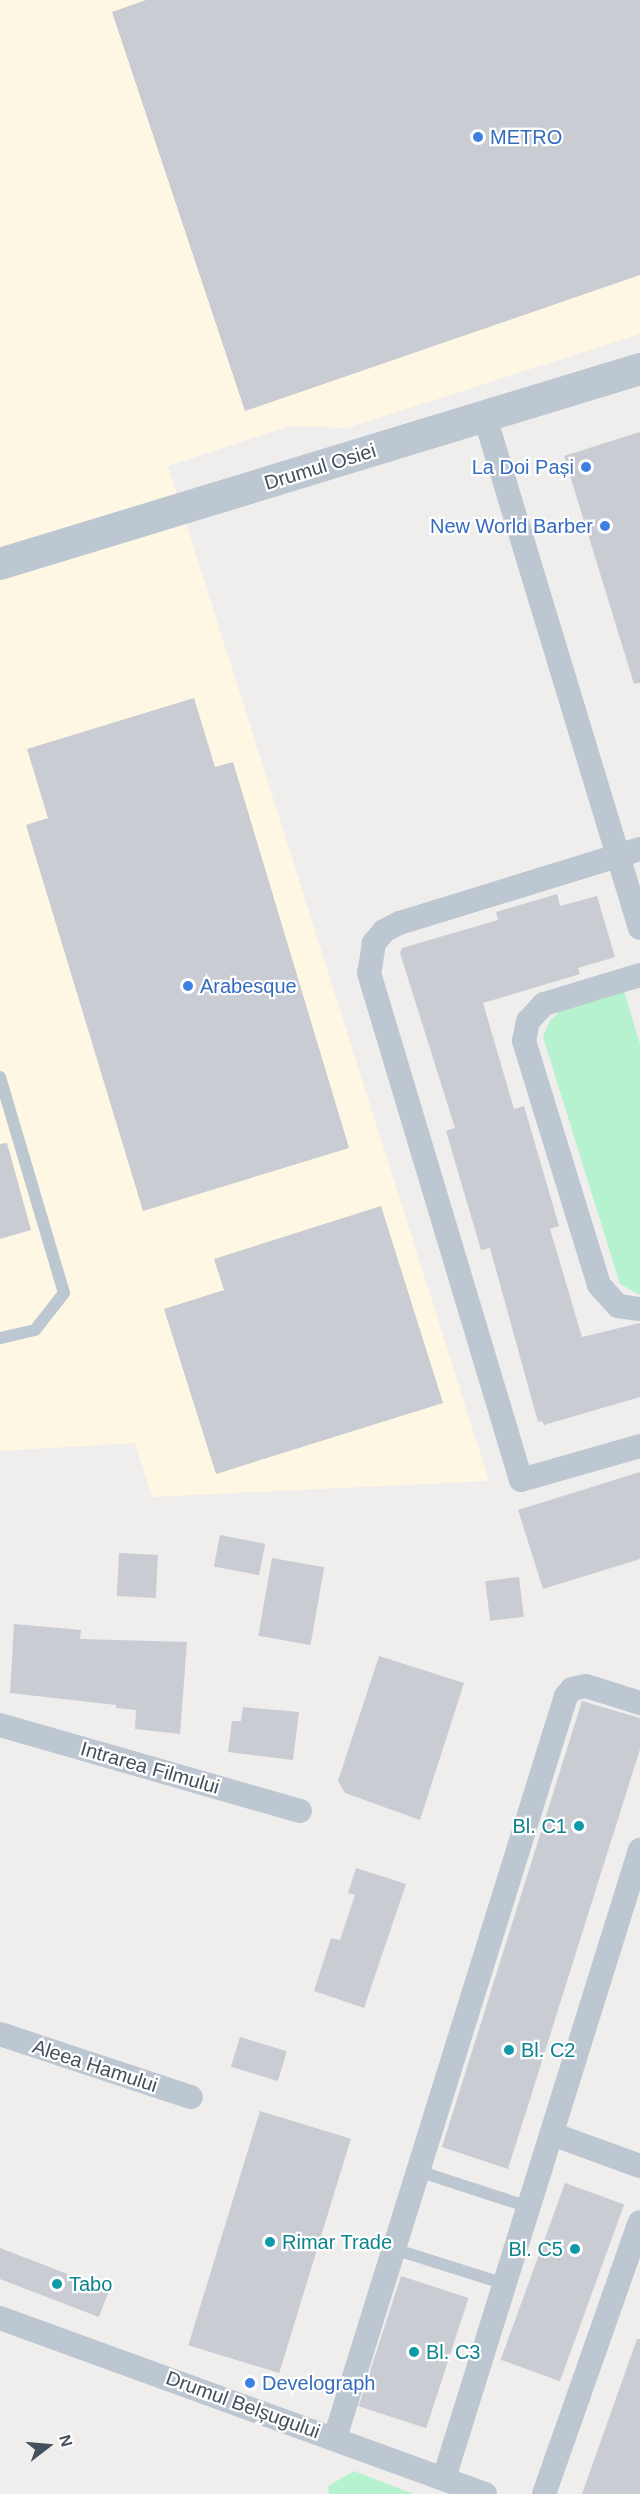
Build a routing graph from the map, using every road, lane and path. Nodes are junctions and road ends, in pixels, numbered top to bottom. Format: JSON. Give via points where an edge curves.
{"nodes":[{"id":1,"x":640,"y":369,"type":"edge"},
{"id":2,"x":485,"y":417,"type":"junction"},
{"id":3,"x":0,"y":564,"type":"edge"},
{"id":4,"x":629,"y":852,"type":"edge"},
{"id":5,"x":640,"y":928,"type":"edge"},
{"id":6,"x":640,"y":975,"type":"edge"},
{"id":7,"x":0,"y":1077,"type":"edge"},
{"id":8,"x":640,"y":1309,"type":"edge"},
{"id":9,"x":0,"y":1338,"type":"edge"},
{"id":10,"x":640,"y":1446,"type":"edge"},
{"id":11,"x":640,"y":1703,"type":"edge"},
{"id":12,"x":0,"y":1725,"type":"edge"},
{"id":13,"x":300,"y":1811,"type":"dead end"},
{"id":14,"x":640,"y":1850,"type":"edge"},
{"id":15,"x":0,"y":2034,"type":"edge"},
{"id":16,"x":191,"y":2097,"type":"dead end"},
{"id":17,"x":552,"y":2134,"type":"junction"},
{"id":18,"x":640,"y":2166,"type":"edge"},
{"id":19,"x":418,"y":2171,"type":"junction"},
{"id":20,"x":529,"y":2207,"type":"junction"},
{"id":21,"x":640,"y":2222,"type":"edge"},
{"id":22,"x":394,"y":2249,"type":"junction"},
{"id":23,"x":505,"y":2284,"type":"junction"},
{"id":24,"x":0,"y":2318,"type":"edge"},
{"id":25,"x":334,"y":2438,"type":"junction"},
{"id":26,"x":444,"y":2478,"type":"junction"},
{"id":27,"x":485,"y":2494,"type":"edge"},
{"id":28,"x":544,"y":2494,"type":"edge"}],
"edges":[{"from":1,"to":2,"type":"street","name":"Drumul Osiei"},
{"from":2,"to":3,"type":"street","name":"Drumul Osiei"},
{"from":2,"to":4,"type":"street"},
{"from":4,"to":5,"type":"street"},
{"from":4,"to":10,"type":"street","via":[[399,923],[384,931],[374,943],[369,973],[521,1480]]},
{"from":6,"to":8,"type":"street","via":[[544,1004],[528,1021],[525,1032],[598,1285],[618,1306]]},
{"from":7,"to":9,"type":"lane","via":[[64,1293],[35,1330]]},
{"from":11,"to":19,"type":"street","via":[[586,1686],[572,1689],[566,1696]]},
{"from":12,"to":13,"type":"street","name":"Intrarea Filmului"},
{"from":14,"to":17,"type":"street"},
{"from":15,"to":16,"type":"street","name":"Aleea Hamului"},
{"from":17,"to":18,"type":"street"},
{"from":17,"to":20,"type":"street"},
{"from":19,"to":20,"type":"lane"},
{"from":19,"to":22,"type":"street"},
{"from":20,"to":23,"type":"street"},
{"from":21,"to":28,"type":"street"},
{"from":22,"to":23,"type":"lane"},
{"from":22,"to":25,"type":"street"},
{"from":23,"to":26,"type":"street"},
{"from":24,"to":25,"type":"street","name":"Drumul Belșugului"},
{"from":25,"to":26,"type":"street","name":"Drumul Belșugului"},
{"from":26,"to":27,"type":"street","name":"Drumul Belșugului"}]}
